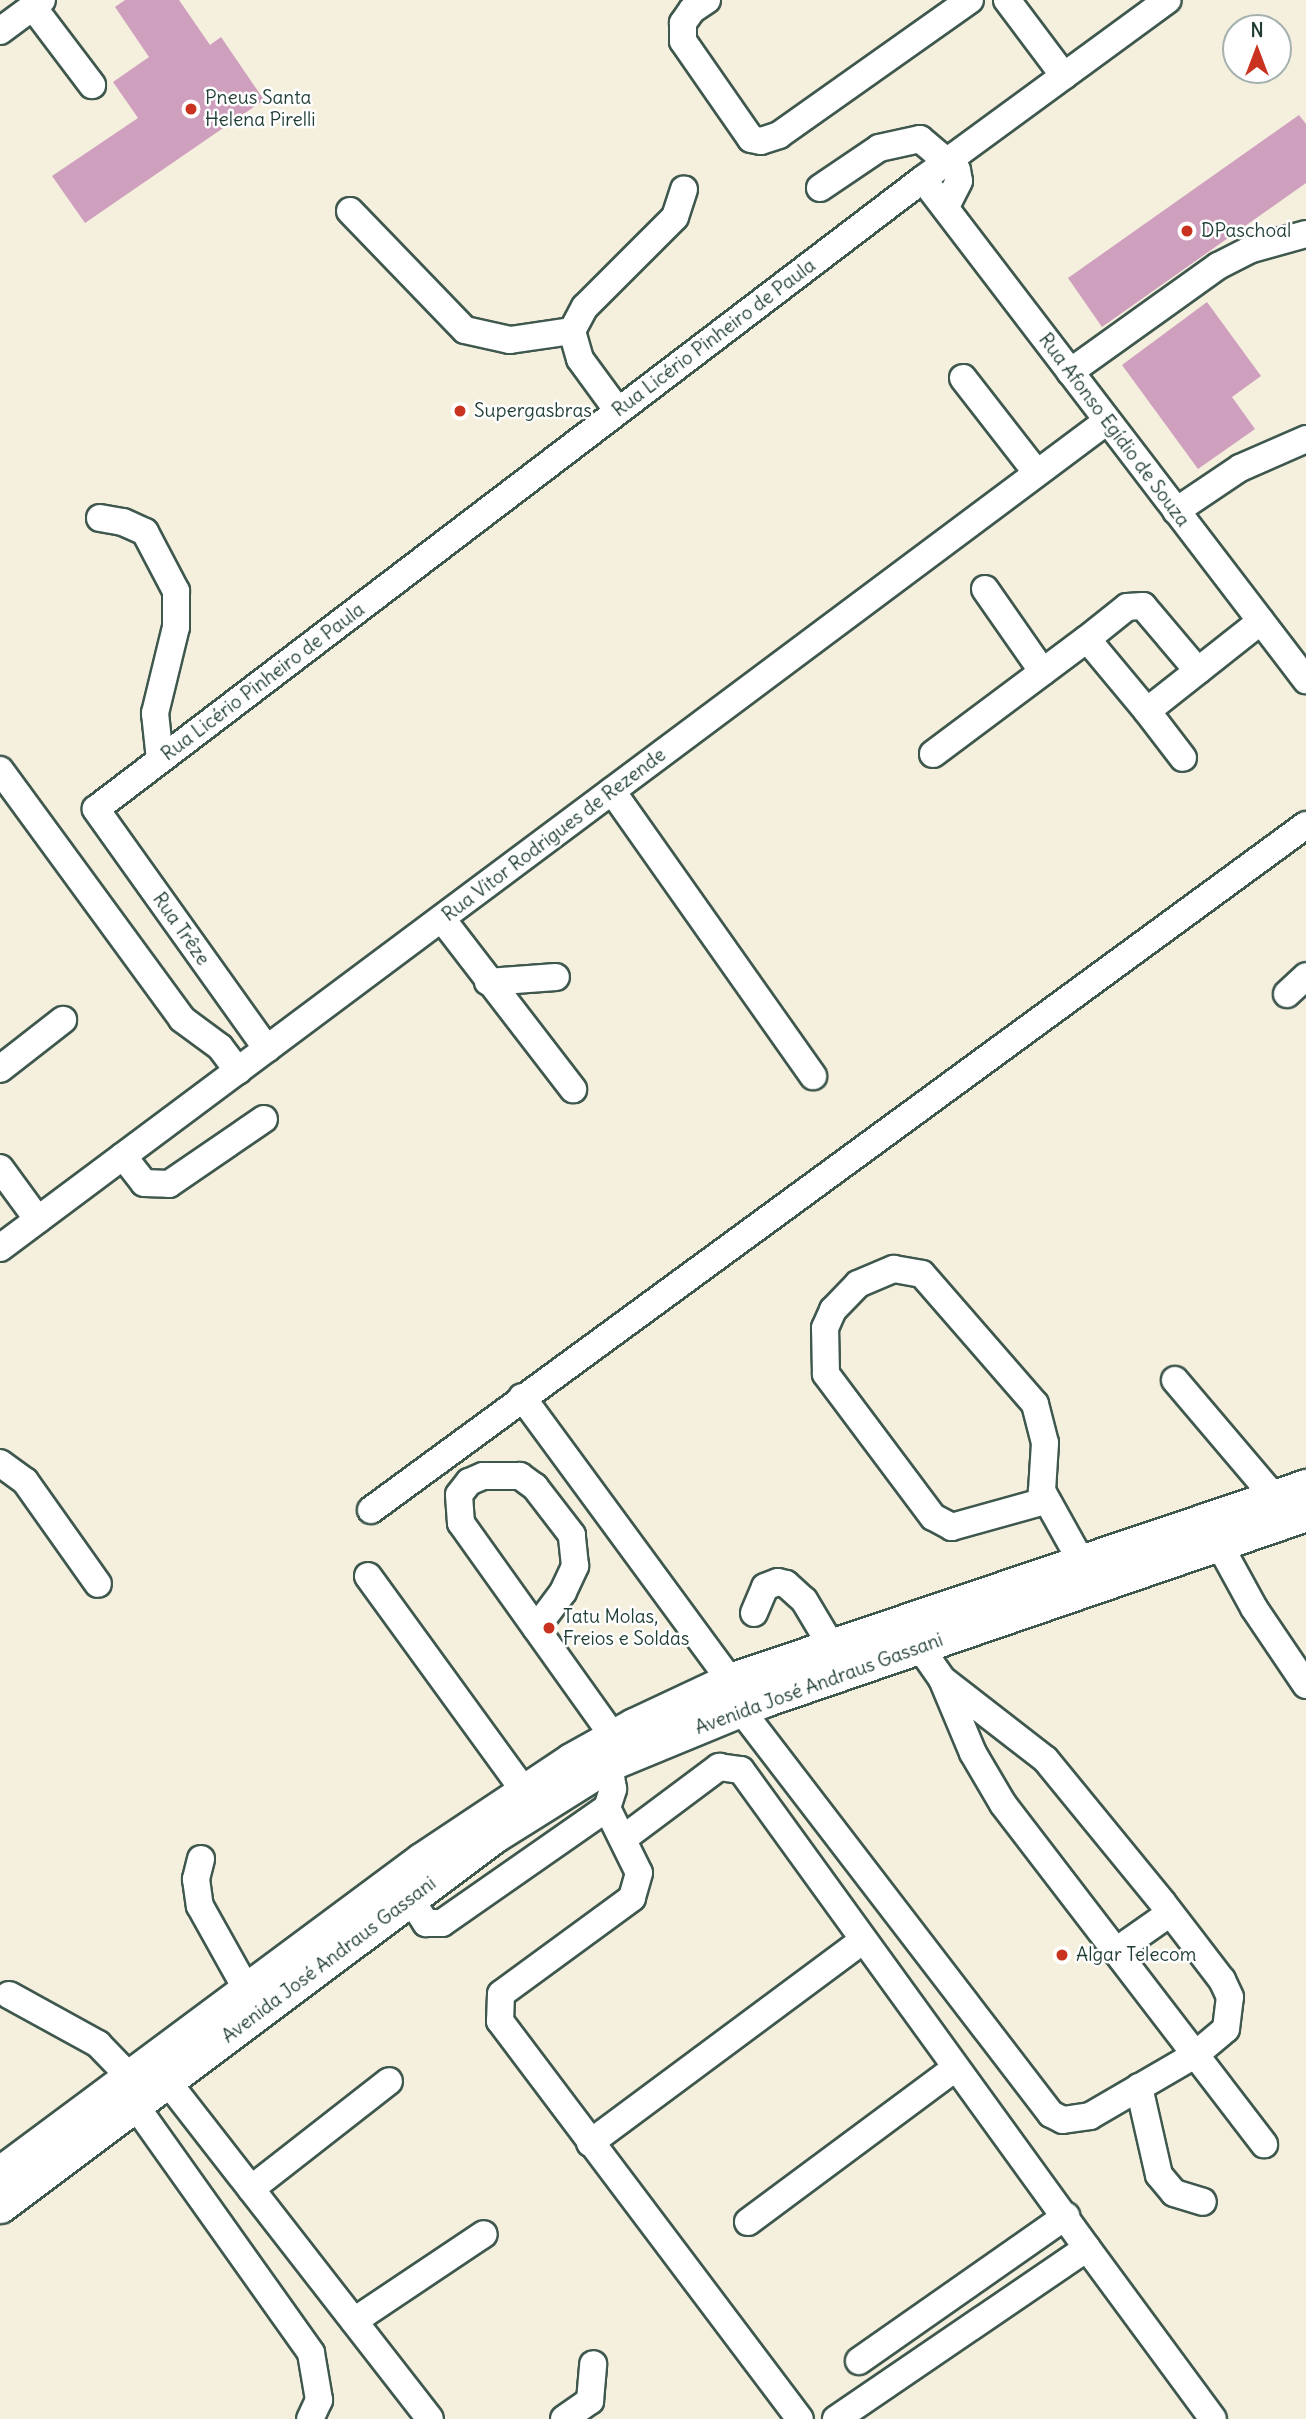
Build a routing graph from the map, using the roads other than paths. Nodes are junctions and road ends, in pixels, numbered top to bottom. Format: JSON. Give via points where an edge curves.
{"nodes":[{"id":1,"x":706,"y":0,"type":"edge"},
{"id":2,"x":970,"y":0,"type":"edge"},
{"id":3,"x":1007,"y":0,"type":"edge"},
{"id":4,"x":1168,"y":0,"type":"edge"},
{"id":5,"x":38,"y":3,"type":"edge"},
{"id":6,"x":0,"y":31,"type":"edge"},
{"id":7,"x":1064,"y":76,"type":"junction"},
{"id":8,"x":92,"y":85,"type":"dead end"},
{"id":9,"x":949,"y":160,"type":"junction"},
{"id":10,"x":923,"y":179,"type":"junction"},
{"id":11,"x":820,"y":188,"type":"dead end"},
{"id":12,"x":684,"y":189,"type":"dead end"},
{"id":13,"x":945,"y":208,"type":"junction"},
{"id":14,"x":350,"y":211,"type":"dead end"},
{"id":15,"x":1306,"y":234,"type":"edge"},
{"id":16,"x":572,"y":331,"type":"junction"},
{"id":17,"x":1070,"y":372,"type":"junction"},
{"id":18,"x":963,"y":378,"type":"dead end"},
{"id":19,"x":618,"y":411,"type":"junction"},
{"id":20,"x":1107,"y":421,"type":"junction"},
{"id":21,"x":1306,"y":439,"type":"edge"},
{"id":22,"x":1037,"y":473,"type":"junction"},
{"id":23,"x":1176,"y":511,"type":"junction"},
{"id":24,"x":100,"y":519,"type":"dead end"},
{"id":25,"x":985,"y":589,"type":"dead end"},
{"id":26,"x":1261,"y":621,"type":"junction"},
{"id":27,"x":1087,"y":639,"type":"junction"},
{"id":28,"x":1198,"y":671,"type":"junction"},
{"id":29,"x":1043,"y":672,"type":"junction"},
{"id":30,"x":1306,"y":680,"type":"edge"},
{"id":31,"x":1147,"y":711,"type":"junction"},
{"id":32,"x":933,"y":754,"type":"dead end"},
{"id":33,"x":1183,"y":758,"type":"dead end"},
{"id":34,"x":160,"y":760,"type":"junction"},
{"id":35,"x":0,"y":770,"type":"edge"},
{"id":36,"x":612,"y":791,"type":"junction"},
{"id":37,"x":96,"y":809,"type":"joint"},
{"id":38,"x":1306,"y":825,"type":"edge"},
{"id":39,"x":442,"y":919,"type":"junction"},
{"id":40,"x":556,"y":977,"type":"dead end"},
{"id":41,"x":488,"y":982,"type":"junction"},
{"id":42,"x":63,"y":1020,"type":"dead end"},
{"id":43,"x":267,"y":1049,"type":"junction"},
{"id":44,"x":0,"y":1069,"type":"edge"},
{"id":45,"x":238,"y":1071,"type":"junction"},
{"id":46,"x":813,"y":1076,"type":"dead end"},
{"id":47,"x":573,"y":1089,"type":"dead end"},
{"id":48,"x":264,"y":1119,"type":"dead end"},
{"id":49,"x":123,"y":1157,"type":"junction"},
{"id":50,"x":0,"y":1168,"type":"edge"},
{"id":51,"x":38,"y":1220,"type":"junction"},
{"id":52,"x":0,"y":1248,"type":"edge"},
{"id":53,"x":1175,"y":1380,"type":"dead end"},
{"id":54,"x":522,"y":1398,"type":"junction"},
{"id":55,"x":0,"y":1463,"type":"edge"},
{"id":56,"x":1306,"y":1486,"type":"edge"},
{"id":57,"x":1045,"y":1501,"type":"junction"},
{"id":58,"x":371,"y":1510,"type":"dead end"},
{"id":59,"x":1296,"y":1515,"type":"edge"},
{"id":60,"x":1235,"y":1530,"type":"junction"},
{"id":61,"x":1082,"y":1563,"type":"junction"},
{"id":62,"x":368,"y":1576,"type":"dead end"},
{"id":63,"x":98,"y":1584,"type":"dead end"},
{"id":64,"x":754,"y":1613,"type":"dead end"},
{"id":65,"x":536,"y":1628,"type":"junction"},
{"id":66,"x":929,"y":1633,"type":"junction"},
{"id":67,"x":832,"y":1647,"type":"junction"},
{"id":68,"x":942,"y":1679,"type":"junction"},
{"id":69,"x":1306,"y":1685,"type":"edge"},
{"id":70,"x":735,"y":1695,"type":"junction"},
{"id":71,"x":611,"y":1750,"type":"junction"},
{"id":72,"x":524,"y":1791,"type":"junction"},
{"id":73,"x":607,"y":1808,"type":"junction"},
{"id":74,"x":624,"y":1838,"type":"junction"},
{"id":75,"x":201,"y":1858,"type":"dead end"},
{"id":76,"x":404,"y":1890,"type":"junction"},
{"id":77,"x":1170,"y":1913,"type":"junction"},
{"id":78,"x":863,"y":1940,"type":"junction"},
{"id":79,"x":1116,"y":1951,"type":"junction"},
{"id":80,"x":248,"y":1992,"type":"junction"},
{"id":81,"x":9,"y":1995,"type":"dead end"},
{"id":82,"x":1195,"y":2054,"type":"junction"},
{"id":83,"x":954,"y":2068,"type":"junction"},
{"id":84,"x":389,"y":2081,"type":"dead end"},
{"id":85,"x":149,"y":2082,"type":"junction"},
{"id":86,"x":1139,"y":2087,"type":"junction"},
{"id":87,"x":590,"y":2143,"type":"junction"},
{"id":88,"x":1264,"y":2144,"type":"dead end"},
{"id":89,"x":0,"y":2172,"type":"edge"},
{"id":90,"x":251,"y":2189,"type":"junction"},
{"id":91,"x":1203,"y":2202,"type":"dead end"},
{"id":92,"x":0,"y":2206,"type":"edge"},
{"id":93,"x":1066,"y":2216,"type":"junction"},
{"id":94,"x":748,"y":2222,"type":"dead end"},
{"id":95,"x":484,"y":2234,"type":"dead end"},
{"id":96,"x":1087,"y":2248,"type":"junction"},
{"id":97,"x":354,"y":2322,"type":"junction"},
{"id":98,"x":859,"y":2361,"type":"dead end"},
{"id":99,"x":593,"y":2364,"type":"dead end"},
{"id":100,"x":310,"y":2419,"type":"edge"},
{"id":101,"x":430,"y":2419,"type":"edge"},
{"id":102,"x":564,"y":2419,"type":"edge"},
{"id":103,"x":800,"y":2419,"type":"edge"},
{"id":104,"x":836,"y":2419,"type":"edge"},
{"id":105,"x":1213,"y":2419,"type":"edge"}],
"edges":[{"from":1,"to":2,"type":"street","via":[[683,23],[684,41],[751,139],[761,141],[779,135]]},
{"from":3,"to":7,"type":"street"},
{"from":4,"to":7,"type":"street","name":"Rua Licério Pinheiro de Paula"},
{"from":5,"to":6,"type":"street"},
{"from":5,"to":8,"type":"street"},
{"from":7,"to":9,"type":"street","name":"Rua Licério Pinheiro de Paula"},
{"from":9,"to":10,"type":"street","name":"Rua Licério Pinheiro de Paula"},
{"from":9,"to":11,"type":"street","via":[[920,139],[908,139],[879,148]]},
{"from":9,"to":13,"type":"street","via":[[959,181]]},
{"from":10,"to":13,"type":"street","name":"Rua Afonso Egídio de Souza"},
{"from":10,"to":19,"type":"street","name":"Rua Licério Pinheiro de Paula"},
{"from":12,"to":16,"type":"street","via":[[676,217],[585,307]]},
{"from":13,"to":17,"type":"street","name":"Rua Afonso Egídio de Souza"},
{"from":14,"to":16,"type":"street","via":[[465,330],[510,340]]},
{"from":15,"to":17,"type":"street","via":[[1252,249],[1217,266]]},
{"from":16,"to":19,"type":"street","via":[[580,359]]},
{"from":17,"to":20,"type":"street","name":"Rua Afonso Egídio de Souza"},
{"from":18,"to":22,"type":"street"},
{"from":19,"to":34,"type":"street","name":"Rua Licério Pinheiro de Paula"},
{"from":20,"to":22,"type":"street","name":"Rua Vitor Rodrigues de Rezende"},
{"from":20,"to":23,"type":"street","name":"Rua Afonso Egídio de Souza"},
{"from":21,"to":23,"type":"street","via":[[1240,468]]},
{"from":22,"to":36,"type":"street","name":"Rua Vitor Rodrigues de Rezende"},
{"from":23,"to":26,"type":"street","name":"Rua Afonso Egídio de Souza"},
{"from":24,"to":34,"type":"street","via":[[123,522],[145,533],[176,591],[176,627],[155,713]]},
{"from":25,"to":29,"type":"street"},
{"from":26,"to":28,"type":"street"},
{"from":26,"to":30,"type":"street","name":"Rua Afonso Egídio de Souza"},
{"from":27,"to":28,"type":"street","via":[[1127,607],[1143,606]]},
{"from":27,"to":29,"type":"street"},
{"from":27,"to":31,"type":"street"},
{"from":28,"to":31,"type":"street"},
{"from":29,"to":32,"type":"street"},
{"from":31,"to":33,"type":"street"},
{"from":34,"to":37,"type":"street","name":"Rua Licério Pinheiro de Paula"},
{"from":35,"to":45,"type":"street","via":[[182,1018],[220,1047]]},
{"from":36,"to":39,"type":"street","name":"Rua Vitor Rodrigues de Rezende"},
{"from":36,"to":46,"type":"street"},
{"from":37,"to":43,"type":"street","name":"Rua Trêze"},
{"from":38,"to":54,"type":"street"},
{"from":39,"to":41,"type":"street"},
{"from":39,"to":43,"type":"street","name":"Rua Vitor Rodrigues de Rezende"},
{"from":40,"to":41,"type":"street"},
{"from":41,"to":47,"type":"street"},
{"from":42,"to":44,"type":"street"},
{"from":43,"to":45,"type":"street","name":"Rua Vitor Rodrigues de Rezende"},
{"from":45,"to":49,"type":"street","name":"Rua Vitor Rodrigues de Rezende"},
{"from":48,"to":49,"type":"street","via":[[169,1184],[144,1183]]},
{"from":49,"to":51,"type":"street","name":"Rua Vitor Rodrigues de Rezende"},
{"from":50,"to":51,"type":"street"},
{"from":51,"to":52,"type":"street","name":"Rua Vitor Rodrigues de Rezende"},
{"from":53,"to":59,"type":"street"},
{"from":54,"to":58,"type":"street"},
{"from":54,"to":70,"type":"street"},
{"from":55,"to":63,"type":"street","via":[[25,1481]]},
{"from":56,"to":59,"type":"main road","name":"Avenida José Andraus Gassani"},
{"from":57,"to":57,"type":"street","via":[[1041,1477],[1045,1443],[1035,1404],[922,1275],[894,1269],[858,1284],[833,1310],[825,1328],[826,1374],[933,1517],[952,1527]]},
{"from":57,"to":61,"type":"street"},
{"from":59,"to":60,"type":"main road","name":"Avenida José Andraus Gassani"},
{"from":60,"to":61,"type":"main road","name":"Avenida José Andraus Gassani"},
{"from":60,"to":66,"type":"main road","name":"Avenida José Andraus Gassani"},
{"from":60,"to":69,"type":"street","via":[[1254,1608]]},
{"from":61,"to":66,"type":"main road","name":"Avenida José Andraus Gassani"},
{"from":62,"to":72,"type":"street"},
{"from":64,"to":67,"type":"street","via":[[765,1587],[786,1584],[804,1600]]},
{"from":65,"to":65,"type":"street","via":[[461,1523],[459,1495],[469,1482],[483,1476],[520,1476],[535,1487],[572,1535],[575,1566],[563,1592]]},
{"from":65,"to":71,"type":"street"},
{"from":66,"to":67,"type":"main road","name":"Avenida José Andraus Gassani"},
{"from":66,"to":68,"type":"street"},
{"from":66,"to":70,"type":"main road","name":"Avenida José Andraus Gassani"},
{"from":67,"to":70,"type":"main road","name":"Avenida José Andraus Gassani"},
{"from":68,"to":77,"type":"street","via":[[1045,1759]]},
{"from":68,"to":79,"type":"street","via":[[964,1735],[1003,1804]]},
{"from":70,"to":71,"type":"main road","name":"Avenida José Andraus Gassani"},
{"from":70,"to":86,"type":"street","via":[[1051,2114],[1063,2119],[1090,2116]]},
{"from":71,"to":72,"type":"main road","name":"Avenida José Andraus Gassani"},
{"from":71,"to":73,"type":"street","via":[[613,1789]]},
{"from":71,"to":76,"type":"main road","name":"Avenida José Andraus Gassani","via":[[494,1836]]},
{"from":72,"to":76,"type":"main road","name":"Avenida José Andraus Gassani"},
{"from":73,"to":74,"type":"street"},
{"from":73,"to":76,"type":"street","via":[[442,1923],[426,1923]]},
{"from":74,"to":78,"type":"street","via":[[719,1767],[741,1770]]},
{"from":74,"to":87,"type":"street","via":[[639,1872],[632,1899],[501,1994],[500,2021]]},
{"from":75,"to":80,"type":"street","via":[[196,1879],[200,1906]]},
{"from":76,"to":80,"type":"main road","name":"Avenida José Andraus Gassani"},
{"from":76,"to":85,"type":"main road","name":"Avenida José Andraus Gassani"},
{"from":77,"to":79,"type":"street"},
{"from":77,"to":82,"type":"street","via":[[1230,1997],[1226,2029]]},
{"from":78,"to":83,"type":"street"},
{"from":78,"to":87,"type":"street"},
{"from":79,"to":82,"type":"street"},
{"from":80,"to":85,"type":"main road","name":"Avenida José Andraus Gassani"},
{"from":81,"to":85,"type":"street","via":[[90,2039]]},
{"from":82,"to":86,"type":"street"},
{"from":82,"to":88,"type":"street"},
{"from":83,"to":93,"type":"street"},
{"from":83,"to":94,"type":"street"},
{"from":84,"to":90,"type":"street"},
{"from":85,"to":89,"type":"main road","name":"Avenida José Andraus Gassani"},
{"from":85,"to":90,"type":"street"},
{"from":85,"to":92,"type":"main road","name":"Avenida José Andraus Gassani"},
{"from":85,"to":100,"type":"street","via":[[311,2353],[319,2399]]},
{"from":86,"to":91,"type":"street","via":[[1159,2175],[1174,2193]]},
{"from":87,"to":103,"type":"street"},
{"from":90,"to":97,"type":"street"},
{"from":93,"to":96,"type":"street"},
{"from":93,"to":98,"type":"street"},
{"from":95,"to":97,"type":"street"},
{"from":96,"to":104,"type":"street"},
{"from":96,"to":105,"type":"street"},
{"from":97,"to":101,"type":"street"},
{"from":99,"to":102,"type":"street","via":[[590,2401]]}]}
